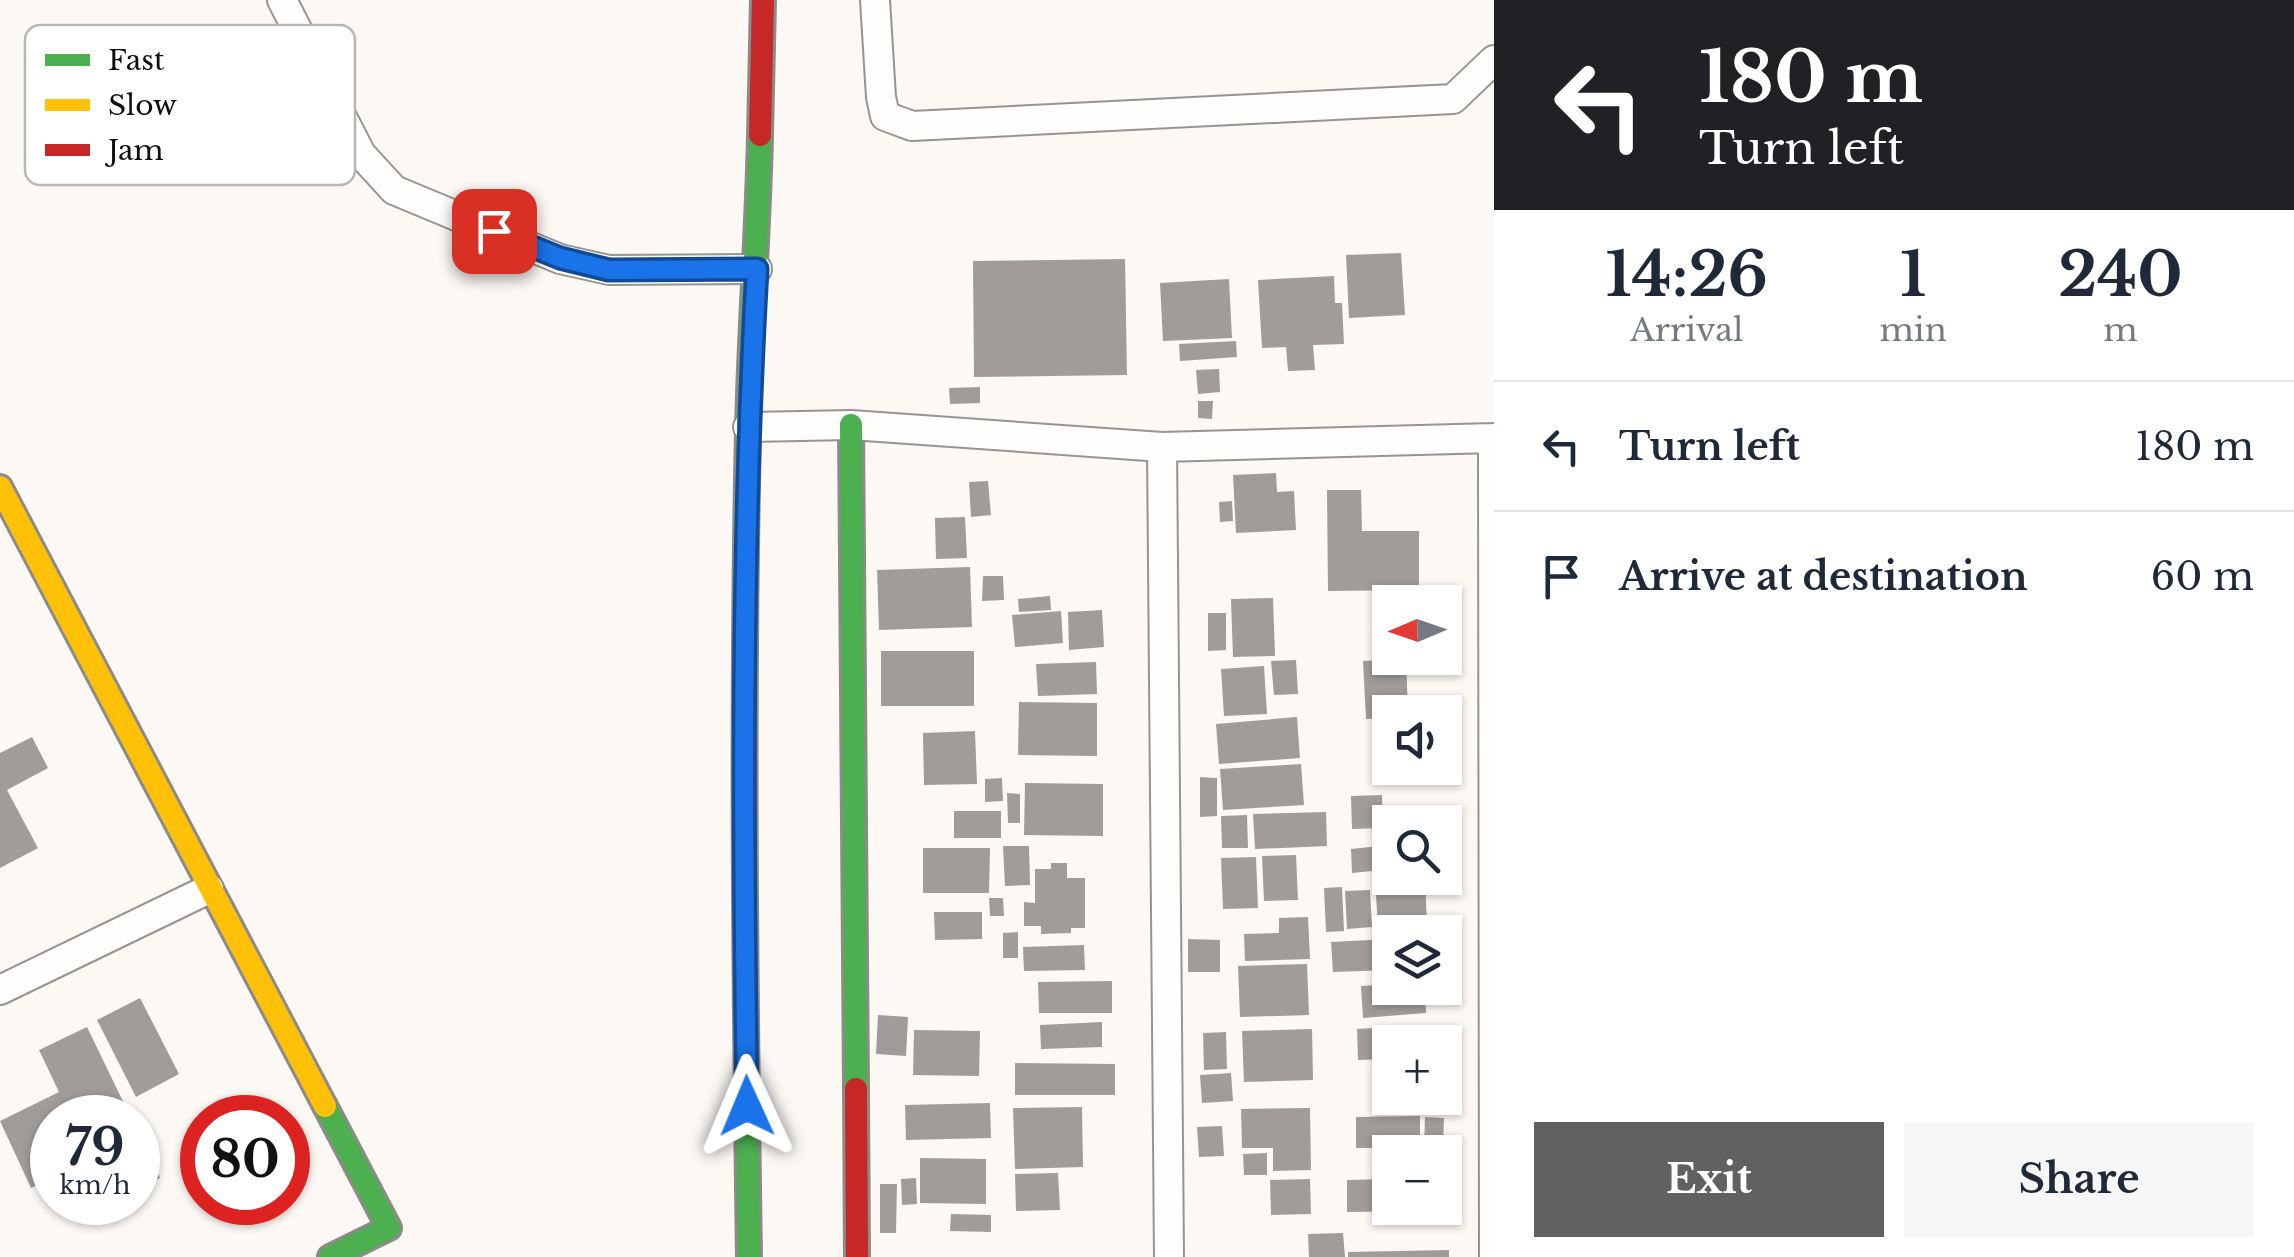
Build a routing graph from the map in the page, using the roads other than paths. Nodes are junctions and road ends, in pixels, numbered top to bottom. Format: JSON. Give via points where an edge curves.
{"nodes":[{"id":1,"x":282,"y":0,"type":"edge"},
{"id":2,"x":763,"y":0,"type":"edge"},
{"id":3,"x":875,"y":0,"type":"edge"},
{"id":4,"x":295,"y":25,"type":"edge"},
{"id":5,"x":1494,"y":60,"type":"edge"},
{"id":6,"x":355,"y":142,"type":"edge"},
{"id":7,"x":757,"y":269,"type":"junction"},
{"id":8,"x":852,"y":425,"type":"junction"},
{"id":9,"x":748,"y":426,"type":"junction"},
{"id":10,"x":1494,"y":438,"type":"edge"},
{"id":11,"x":1162,"y":447,"type":"junction"},
{"id":12,"x":0,"y":487,"type":"edge"},
{"id":13,"x":209,"y":889,"type":"junction"},
{"id":14,"x":0,"y":990,"type":"edge"},
{"id":15,"x":330,"y":1257,"type":"edge"},
{"id":16,"x":749,"y":1257,"type":"edge"},
{"id":17,"x":857,"y":1257,"type":"edge"},
{"id":18,"x":1169,"y":1257,"type":"edge"},
{"id":19,"x":1494,"y":1257,"type":"edge"}],
"edges":[{"from":1,"to":4,"type":"street"},
{"from":2,"to":7,"type":"main road"},
{"from":3,"to":5,"type":"street","via":[[885,116],[912,126],[1453,99]]},
{"from":6,"to":7,"type":"street","via":[[394,190],[560,258],[609,270]]},
{"from":7,"to":9,"type":"main road"},
{"from":8,"to":9,"type":"street"},
{"from":8,"to":11,"type":"street"},
{"from":8,"to":17,"type":"main road"},
{"from":9,"to":16,"type":"main road"},
{"from":10,"to":11,"type":"street"},
{"from":10,"to":19,"type":"street"},
{"from":11,"to":18,"type":"street"},
{"from":12,"to":13,"type":"main road"},
{"from":13,"to":14,"type":"street"},
{"from":13,"to":15,"type":"main road","via":[[388,1228]]}]}
